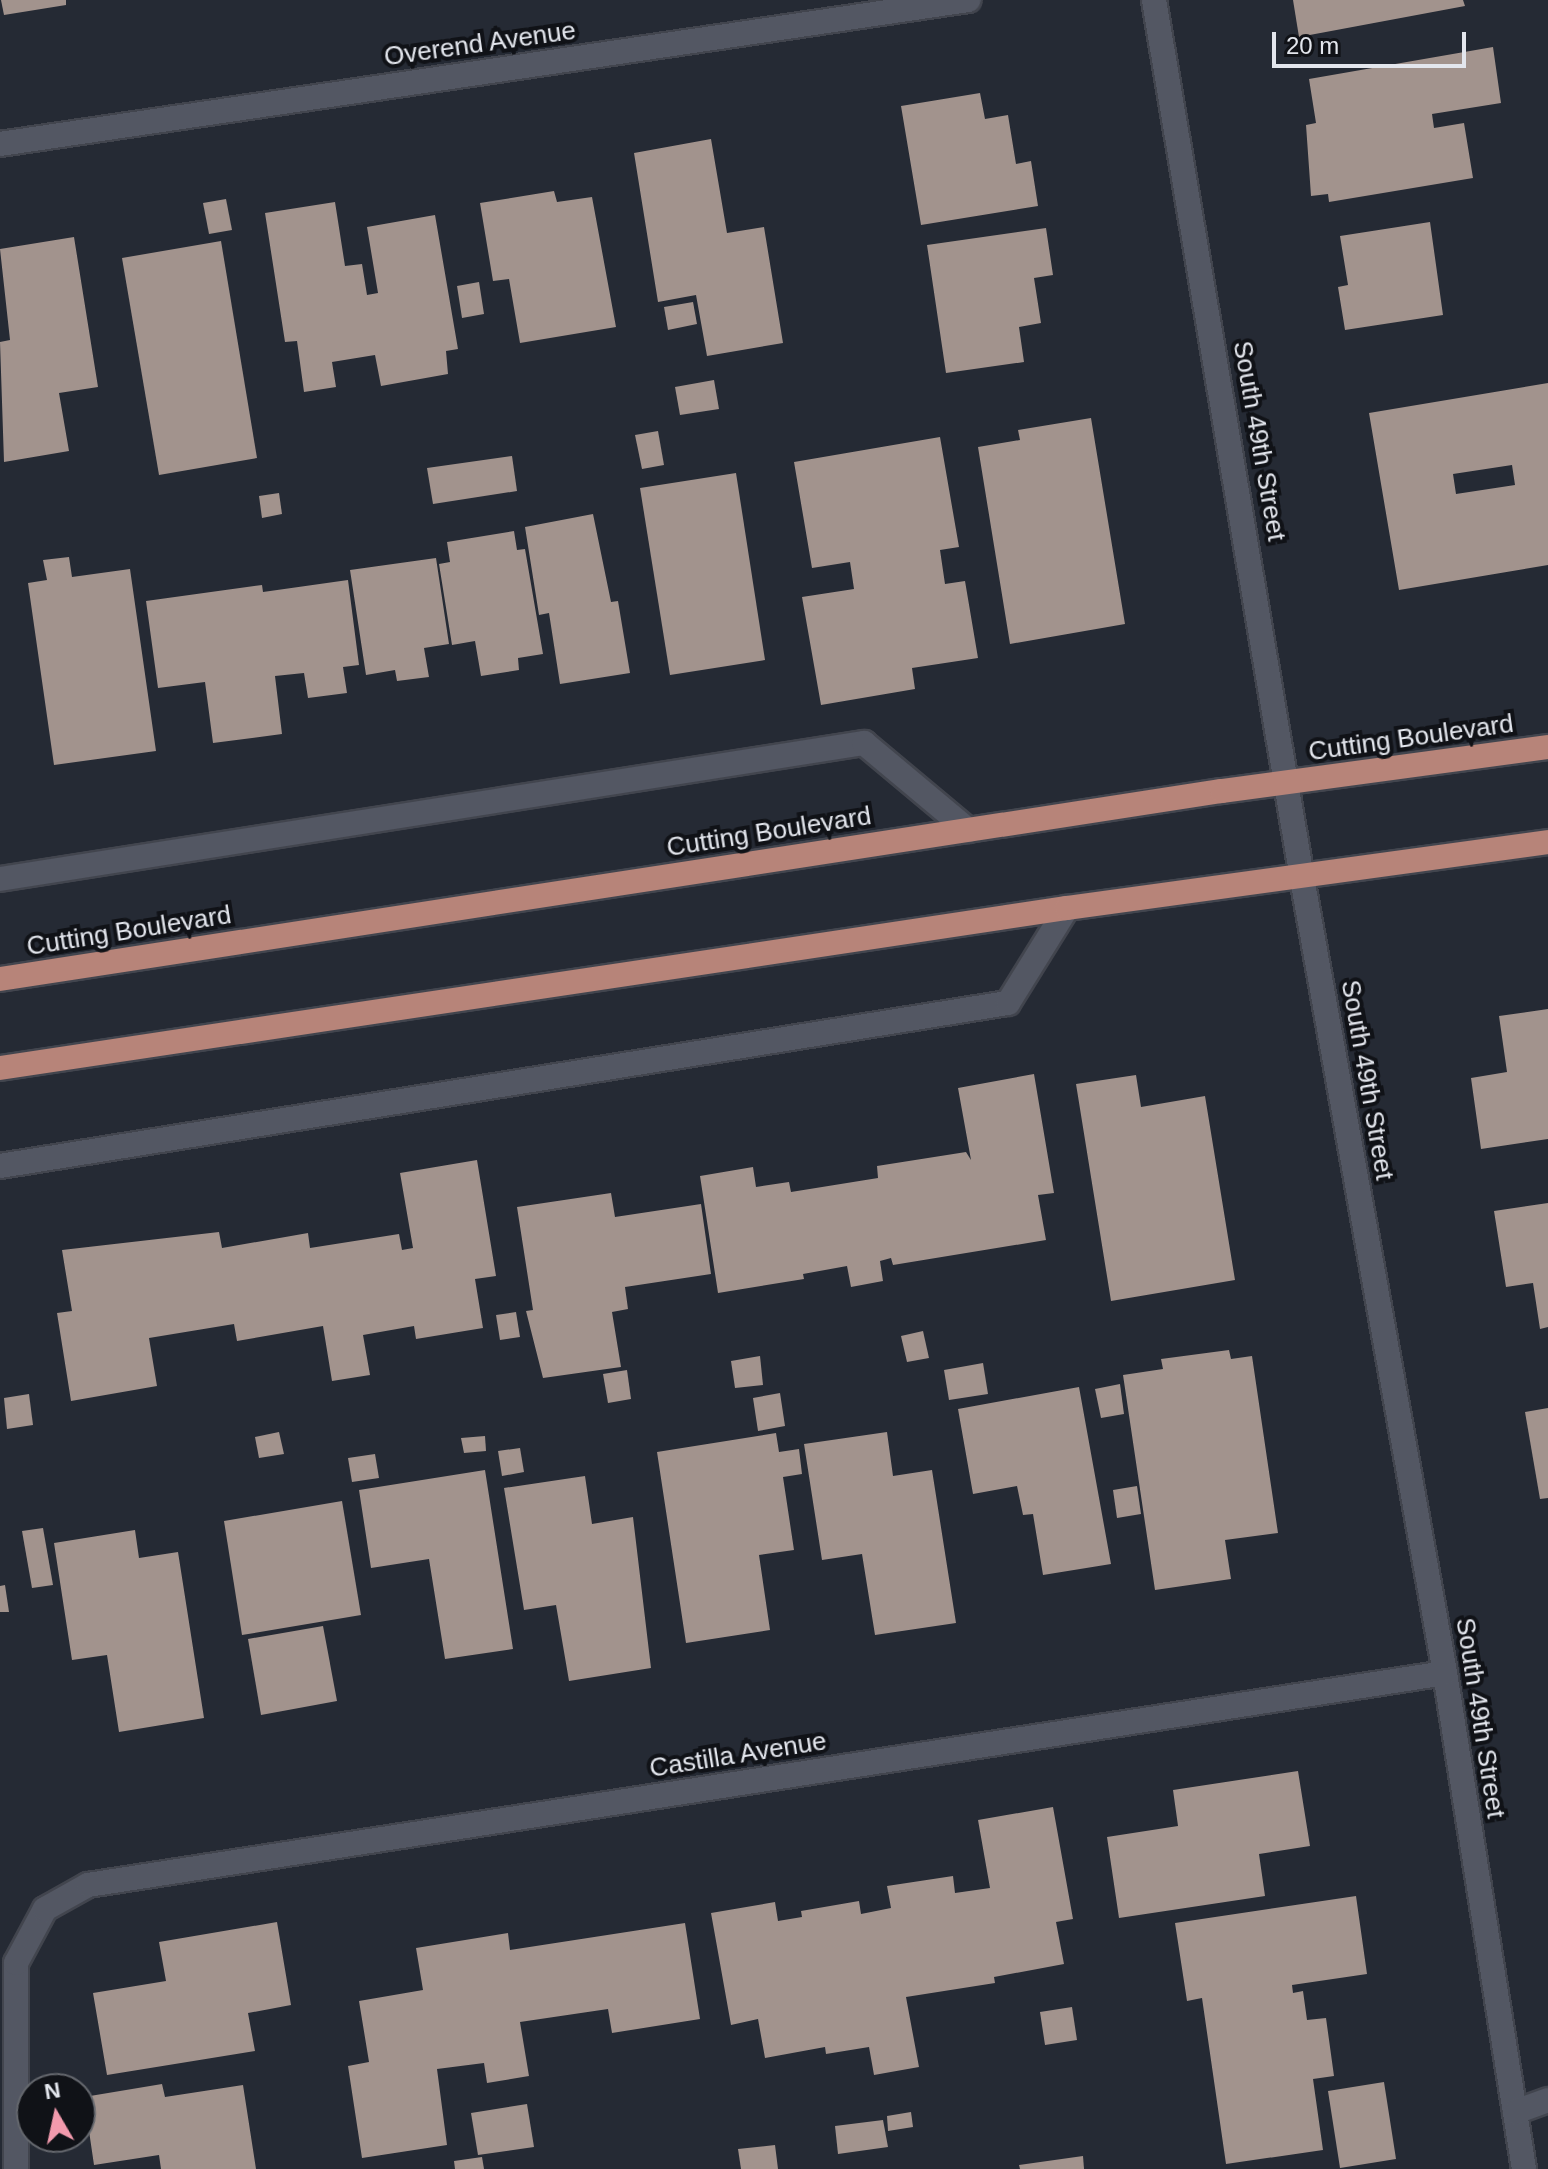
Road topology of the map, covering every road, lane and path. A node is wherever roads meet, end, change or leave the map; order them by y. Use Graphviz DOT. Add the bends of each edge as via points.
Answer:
graph roads {
  1 [pos="968,0"];
  2 [pos="1154,0"];
  3 [pos="0,144"];
  4 [pos="1548,747"];
  5 [pos="1290,783"];
  6 [pos="968,830"];
  7 [pos="1548,842"];
  8 [pos="1302,878"];
  9 [pos="0,879"];
  10 [pos="1067,908"];
  11 [pos="0,979"];
  12 [pos="0,1068"];
  13 [pos="0,1166"];
  14 [pos="1445,1673"];
  15 [pos="1548,2100"];
  16 [pos="1515,2112"];
  17 [pos="1548,2115"];
  18 [pos="16,2169"];
  19 [pos="1524,2169"];
  1 -- 3 [label="street, Overend Avenue"];
  2 -- 5 [label="street, South 49th Street"];
  4 -- 5 [label="main road, Cutting Boulevard"];
  5 -- 6 [label="main road, Cutting Boulevard"];
  5 -- 8 [label="street, South 49th Street"];
  6 -- 9 [label="street" via="864,743"];
  6 -- 11 [label="main road, Cutting Boulevard"];
  7 -- 8 [label="main road"];
  8 -- 10 [label="main road"];
  8 -- 14 [label="street, South 49th Street"];
  10 -- 12 [label="main road"];
  10 -- 13 [label="street" via="1008,1003"];
  14 -- 16 [label="street, South 49th Street"];
  14 -- 18 [label="street, Castilla Avenue" via="88,1885 45,1909 16,1963"];
  15 -- 16 [label="street"];
  16 -- 17 [label="street"];
  16 -- 19 [label="street, South 49th Street"];
}
